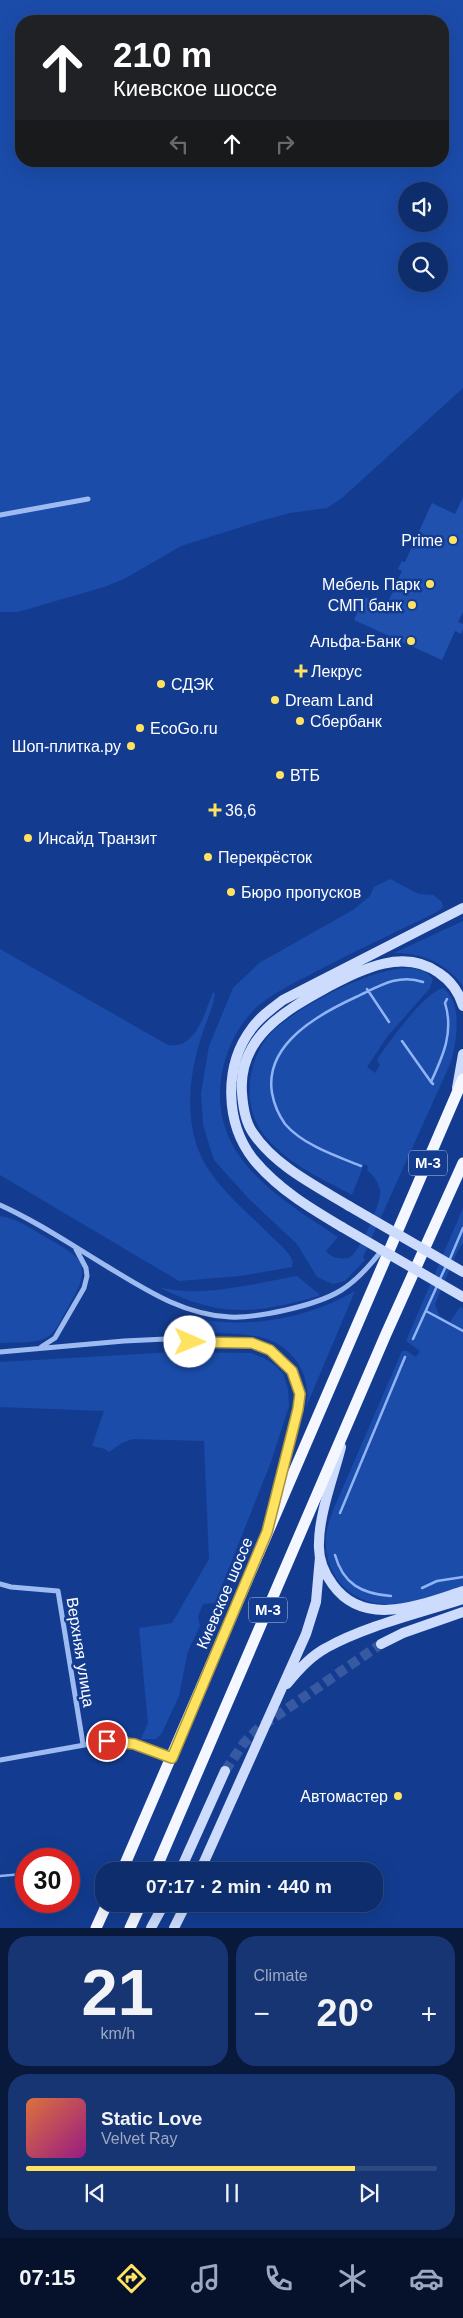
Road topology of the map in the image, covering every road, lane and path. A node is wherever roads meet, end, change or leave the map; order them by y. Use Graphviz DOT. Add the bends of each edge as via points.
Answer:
graph roads {
  1 [pos="88,499"];
  2 [pos="0,515"];
  3 [pos="463,908"];
  4 [pos="463,1006"];
  5 [pos="463,1054"];
  6 [pos="463,1079"];
  7 [pos="454,1100"];
  8 [pos="463,1163"];
  9 [pos="1,1206"];
  10 [pos="402,1225"];
  11 [pos="74,1246"];
  12 [pos="463,1272"];
  13 [pos="463,1297"];
  14 [pos="38,1349"];
  15 [pos="0,1352"];
  16 [pos="347,1426"];
  17 [pos="267,1532"];
  18 [pos="320,1557"];
  19 [pos="0,1584"];
  20 [pos="463,1591"];
  21 [pos="463,1599"];
  22 [pos="463,1612"];
  23 [pos="381,1644"];
  24 [pos="278,1697"];
  25 [pos="83,1744"];
  26 [pos="172,1758"];
  27 [pos="0,1760"];
  28 [pos="225,1771"];
  29 [pos="126,1862"];
  30 [pos="159,1862"];
  31 [pos="184,1862"];
  32 [pos="204,1862"];
  33 [pos="103,1912"];
  34 [pos="137,1912"];
  35 [pos="160,1912"];
  36 [pos="182,1912"];
  37 [pos="96,1928"];
  38 [pos="130,1928"];
  39 [pos="151,1928"];
  40 [pos="174,1928"];
  1 -- 2 [label="street"];
  3 -- 13 [label="main road, bridge" via="283,1000 251,1029 236,1060 232,1080 232,1108 237,1129 247,1150 262,1169 289,1193 342,1227"];
  4 -- 12 [label="main road, bridge" via="452,984 432,968 414,962 394,961 364,969 298,1003 273,1021 254,1044 243,1072 241,1089 245,1116 252,1132 282,1164"];
  5 -- 7 [label="main road"];
  6 -- 7 [label="highway, Киевское шоссе / М-3"];
  7 -- 10 [label="highway, Киевское шоссе / М-3"];
  8 -- 16 [label="highway, М-3"];
  9 -- 11 [label="street"];
  10 -- 11 [label="street" via="371,1265 343,1291 309,1305 238,1317 203,1313 156,1296"];
  10 -- 17 [label="highway, Киевское шоссе / М-3"];
  11 -- 14 [label="street" via="86,1268 84,1288 55,1338"];
  14 -- 15 [label="street"];
  14 -- 17 [label="street" via="166,1339 252,1343 270,1350 292,1371 300,1394"];
  16 -- 18 [label="main road" via="321,1521"];
  16 -- 30 [label="highway, М-3"];
  17 -- 26 [label="highway, Киевское шоссе / М-3"];
  18 -- 20 [label="main road" via="335,1588 350,1601 367,1608 410,1608"];
  18 -- 24 [label="main road" via="316,1602 306,1634"];
  19 -- 25 [label="street, Верхняя улица" via="58,1591"];
  21 -- 24 [label="main road" via="326,1648 303,1666"];
  22 -- 23 [label="main road"];
  24 -- 32 [label="main road"];
  25 -- 26 [label="street" via="128,1743"];
  25 -- 27 [label="street"];
  26 -- 29 [label="highway, Киевское шоссе / М-3"];
  28 -- 31 [label="main road"];
  33 -- 37 [label="highway"];
  34 -- 38 [label="highway"];
  35 -- 39 [label="main road"];
  36 -- 40 [label="main road"];
}
